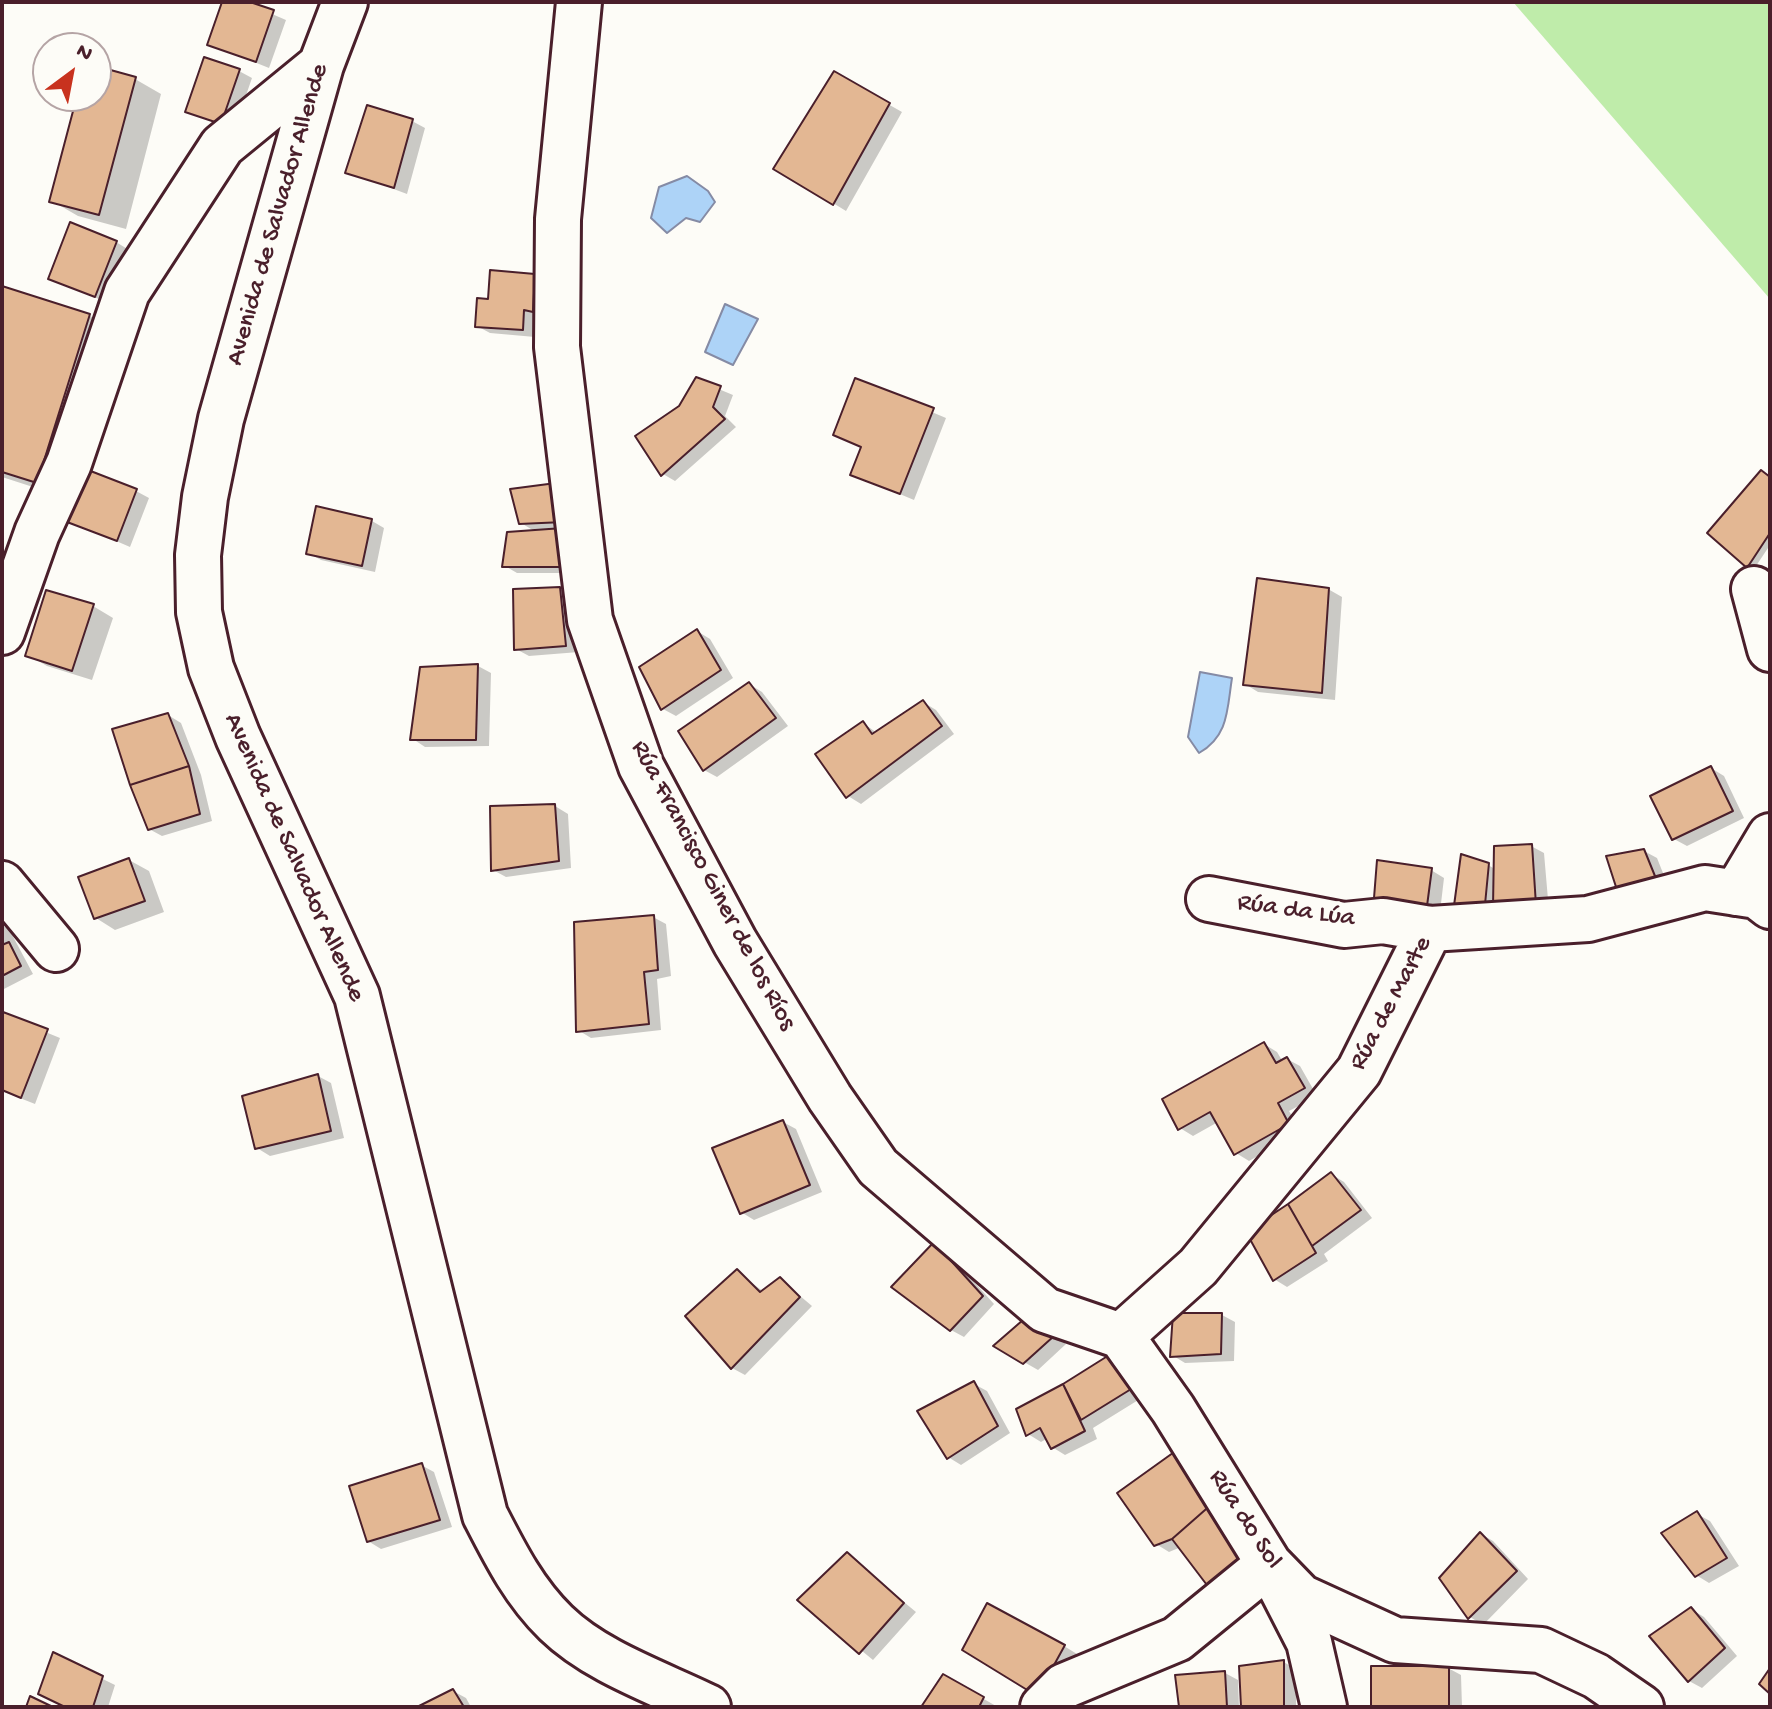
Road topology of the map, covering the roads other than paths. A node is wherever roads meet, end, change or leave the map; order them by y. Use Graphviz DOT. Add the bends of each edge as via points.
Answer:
graph roads {
  1 [pos="345,2"];
  2 [pos="579,2"];
  3 [pos="321,65"];
  4 [pos="20,527"];
  5 [pos="1754,589"];
  6 [pos="2,632"];
  7 [pos="1770,649"];
  8 [pos="1770,836"];
  9 [pos="2,884"];
  10 [pos="1209,899"];
  11 [pos="1753,899"];
  12 [pos="1430,929"];
  13 [pos="56,949"];
  14 [pos="1121,1336"];
  15 [pos="1269,1564"];
  16 [pos="708,1707"];
  17 [pos="1043,1707"];
  18 [pos="1324,1707"];
  19 [pos="1641,1707"];
  1 -- 3 [label="street, Avenida de Salvador Allende"];
  2 -- 14 [label="street, Rúa Francisco Giner de los Ríos" via="558,219 557,347 590,620 641,766 735,942 878,1167 1045,1310"];
  3 -- 4 [label="street" via="222,146 127,292 69,463"];
  3 -- 16 [label="street, Avenida de Salvador Allende" via="221,419 205,497 199,612 211,668 357,996 485,1515 515,1572 558,1625 598,1653"];
  4 -- 6 [label="street"];
  5 -- 7 [label="street"];
  8 -- 11 [label="street"];
  9 -- 13 [label="street"];
  10 -- 12 [label="street, Rúa da Lúa" via="1344,925 1383,921"];
  11 -- 12 [label="street, Rúa de Marte" via="1705,888 1588,919"];
  12 -- 14 [label="street, Rúa de Marte" via="1359,1071 1198,1267"];
  14 -- 15 [label="street, Rúa do Sol"];
  15 -- 17 [label="street" via="1177,1639 1064,1686"];
  15 -- 18 [label="street" via="1309,1642"];
  15 -- 19 [label="street, Rúa do Sol" via="1301,1597 1395,1640 1541,1650 1596,1676"];
}
